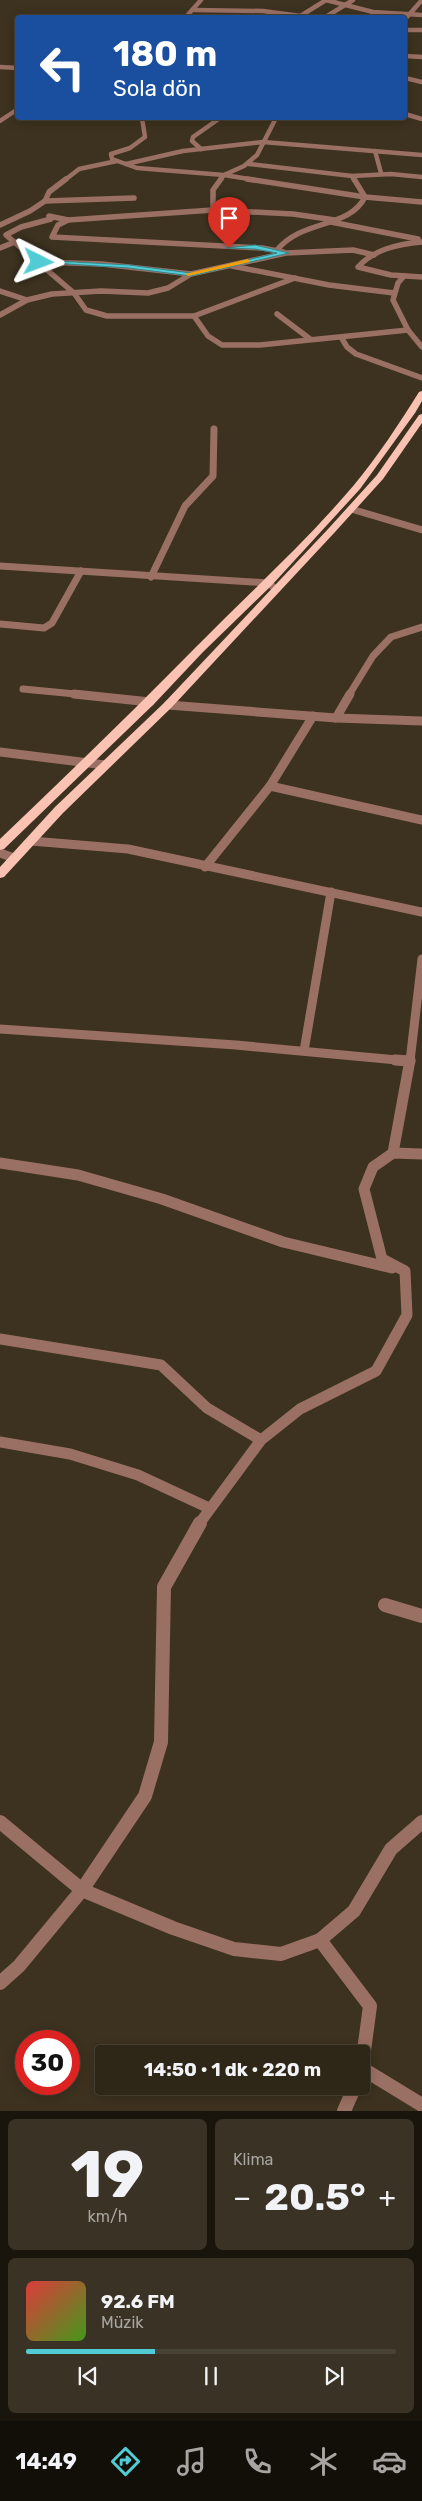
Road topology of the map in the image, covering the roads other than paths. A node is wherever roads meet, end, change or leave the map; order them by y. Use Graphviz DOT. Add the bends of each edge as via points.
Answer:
graph roads {
  1 [pos="201,0"];
  2 [pos="326,0"];
  3 [pos="353,0"];
  4 [pos="422,0"];
  5 [pos="345,6"];
  6 [pos="194,10"];
  7 [pos="188,15"];
  8 [pos="302,15"];
  9 [pos="329,15"];
  10 [pos="396,15"];
  11 [pos="422,15"];
  12 [pos="407,17"];
  13 [pos="422,26"];
  14 [pos="407,28"];
  15 [pos="407,28"];
  16 [pos="422,30"];
  17 [pos="407,56"];
  18 [pos="422,57"];
  19 [pos="0,67"];
  20 [pos="15,68"];
  21 [pos="407,78"];
  22 [pos="422,82"];
  23 [pos="15,111"];
  24 [pos="407,114"];
  25 [pos="422,118"];
  26 [pos="142,120"];
  27 [pos="217,120"];
  28 [pos="272,120"];
  29 [pos="0,121"];
  30 [pos="263,142"];
  31 [pos="201,150"];
  32 [pos="374,151"];
  33 [pos="422,155"];
  34 [pos="117,161"];
  35 [pos="126,164"];
  36 [pos="249,164"];
  37 [pos="381,174"];
  38 [pos="224,175"];
  39 [pos="352,176"];
  40 [pos="422,177"];
  41 [pos="365,197"];
  42 [pos="134,198"];
  43 [pos="45,201"];
  44 [pos="422,202"];
  45 [pos="213,210"];
  46 [pos="68,220"];
  47 [pos="333,221"];
  48 [pos="0,225"];
  49 [pos="13,240"];
  50 [pos="0,241"];
  51 [pos="422,241"];
  52 [pos="0,248"];
  53 [pos="276,250"];
  54 [pos="286,253"];
  55 [pos="374,255"];
  56 [pos="39,262"];
  57 [pos="227,265"];
  58 [pos="191,274"];
  59 [pos="404,276"];
  60 [pos="422,277"];
  61 [pos="296,278"];
  62 [pos="0,291"];
  63 [pos="74,293"];
  64 [pos="394,293"];
  65 [pos="27,300"];
  66 [pos="277,314"];
  67 [pos="0,316"];
  68 [pos="194,316"];
  69 [pos="408,330"];
  70 [pos="341,337"];
  71 [pos="310,339"];
  72 [pos="422,347"];
  73 [pos="422,378"];
  74 [pos="422,394"];
  75 [pos="421,420"];
  76 [pos="214,429"];
  77 [pos="351,509"];
  78 [pos="422,530"];
  79 [pos="0,566"];
  80 [pos="81,571"];
  81 [pos="151,577"];
  82 [pos="272,586"];
  83 [pos="0,624"];
  84 [pos="422,627"];
  85 [pos="23,689"];
  86 [pos="150,702"];
  87 [pos="168,705"];
  88 [pos="312,716"];
  89 [pos="336,718"];
  90 [pos="422,722"];
  91 [pos="0,752"];
  92 [pos="87,762"];
  93 [pos="105,765"];
  94 [pos="270,786"];
  95 [pos="422,820"];
  96 [pos="31,841"];
  97 [pos="0,846"];
  98 [pos="0,852"];
  99 [pos="14,858"];
  100 [pos="205,866"];
  101 [pos="0,874"];
  102 [pos="331,892"];
  103 [pos="422,912"];
  104 [pos="422,958"];
  105 [pos="0,1029"];
  106 [pos="304,1052"];
  107 [pos="410,1061"];
  108 [pos="393,1153"];
  109 [pos="422,1154"];
  110 [pos="0,1163"];
  111 [pos="405,1271"];
  112 [pos="0,1339"];
  113 [pos="261,1440"];
  114 [pos="0,1442"];
  115 [pos="209,1508"];
  116 [pos="385,1605"];
  117 [pos="422,1616"];
  118 [pos="0,1822"];
  119 [pos="422,1822"];
  120 [pos="82,1890"];
  121 [pos="320,1940"];
  122 [pos="0,1983"];
  123 [pos="365,2045"];
  124 [pos="370,2076"];
  125 [pos="351,2095"];
  126 [pos="422,2105"];
  127 [pos="344,2111"];
  1 -- 6 [label="street"];
  2 -- 5 [label="street"];
  2 -- 8 [label="street"];
  3 -- 5 [label="street"];
  4 -- 12 [label="street"];
  5 -- 9 [label="street"];
  5 -- 10 [label="street"];
  6 -- 7 [label="street"];
  6 -- 8 [label="street" via="263,10"];
  11 -- 12 [label="street"];
  13 -- 14 [label="street"];
  15 -- 16 [label="street"];
  17 -- 18 [label="street"];
  19 -- 20 [label="street"];
  21 -- 22 [label="street"];
  23 -- 29 [label="street"];
  24 -- 25 [label="street"];
  26 -- 34 [label="street" via="144,137 130,148 111,154"];
  27 -- 31 [label="street" via="193,137 192,141"];
  28 -- 30 [label="street"];
  30 -- 31 [label="street"];
  30 -- 32 [label="street"];
  30 -- 36 [label="street" via="258,157"];
  31 -- 35 [label="street" via="170,153"];
  32 -- 33 [label="street"];
  32 -- 37 [label="street"];
  34 -- 35 [label="street"];
  34 -- 43 [label="street" via="79,169 49,192"];
  35 -- 38 [label="street"];
  36 -- 38 [label="street"];
  36 -- 39 [label="street"];
  37 -- 39 [label="street"];
  37 -- 40 [label="street"];
  38 -- 41 [label="street"];
  38 -- 45 [label="street" via="213,190"];
  39 -- 41 [label="street"];
  41 -- 44 [label="street"];
  41 -- 47 [label="street" via="360,208"];
  42 -- 43 [label="street"];
  43 -- 48 [label="street"];
  45 -- 46 [label="street"];
  45 -- 47 [label="street" via="293,214"];
  46 -- 49 [label="street" via="49,216 51,219 6,234"];
  46 -- 53 [label="street" via="58,225 52,237"];
  47 -- 51 [label="street"];
  47 -- 53 [label="street" via="295,233"];
  49 -- 50 [label="street"];
  49 -- 52 [label="street"];
  49 -- 56 [label="street"];
  51 -- 55 [label="street"];
  53 -- 54 [label="street"];
  54 -- 55 [label="street" via="353,250"];
  54 -- 57 [label="street"];
  55 -- 59 [label="street" via="358,267"];
  56 -- 58 [label="street"];
  56 -- 63 [label="street"];
  57 -- 58 [label="street"];
  57 -- 61 [label="street"];
  58 -- 63 [label="street" via="168,288 148,293"];
  59 -- 60 [label="street"];
  59 -- 64 [label="street"];
  61 -- 64 [label="street"];
  61 -- 68 [label="street"];
  62 -- 65 [label="street"];
  63 -- 65 [label="street"];
  63 -- 68 [label="street" via="92,313 124,317"];
  64 -- 69 [label="street" via="393,300"];
  65 -- 67 [label="street"];
  66 -- 71 [label="street"];
  68 -- 71 [label="street" via="208,336 222,345 260,345"];
  69 -- 70 [label="street"];
  69 -- 72 [label="street"];
  70 -- 71 [label="street"];
  70 -- 73 [label="street" via="356,354"];
  74 -- 82 [label="highway" via="357,487"];
  75 -- 77 [label="highway" via="380,477"];
  76 -- 81 [label="street" via="213,476 186,506"];
  77 -- 78 [label="street"];
  77 -- 82 [label="highway"];
  79 -- 80 [label="street"];
  80 -- 81 [label="street"];
  80 -- 83 [label="street" via="52,623 44,628"];
  81 -- 82 [label="street"];
  82 -- 86 [label="highway" via="199,650"];
  82 -- 87 [label="highway"];
  84 -- 89 [label="street" via="391,637 373,656"];
  85 -- 86 [label="street"];
  86 -- 92 [label="highway"];
  87 -- 88 [label="street"];
  87 -- 93 [label="highway"];
  88 -- 89 [label="street"];
  88 -- 94 [label="street"];
  89 -- 90 [label="street"];
  91 -- 92 [label="street"];
  92 -- 93 [label="street"];
  92 -- 97 [label="highway"];
  93 -- 96 [label="highway"];
  94 -- 95 [label="street"];
  94 -- 100 [label="street"];
  96 -- 99 [label="highway"];
  96 -- 100 [label="street" via="128,849"];
  98 -- 99 [label="street"];
  99 -- 101 [label="highway"];
  100 -- 102 [label="street"];
  102 -- 103 [label="street"];
  102 -- 106 [label="street"];
  104 -- 107 [label="street"];
  105 -- 106 [label="street"];
  106 -- 107 [label="street"];
  107 -- 108 [label="street"];
  108 -- 109 [label="street"];
  108 -- 111 [label="street" via="373,1167 364,1189 382,1259"];
  110 -- 111 [label="street" via="78,1175 162,1199 283,1242"];
  111 -- 113 [label="street" via="407,1315 376,1371 300,1409"];
  112 -- 113 [label="street" via="161,1365 208,1408"];
  113 -- 115 [label="street"];
  114 -- 115 [label="street" via="70,1454 138,1475"];
  115 -- 120 [label="street" via="164,1587 161,1742 145,1796"];
  116 -- 117 [label="street"];
  118 -- 120 [label="street"];
  119 -- 121 [label="street" via="391,1848 354,1912"];
  120 -- 121 [label="street" via="234,1949 281,1954"];
  120 -- 122 [label="street" via="19,1966"];
  121 -- 123 [label="street" via="370,2006"];
  124 -- 126 [label="street"];
  125 -- 127 [label="street"];
}
